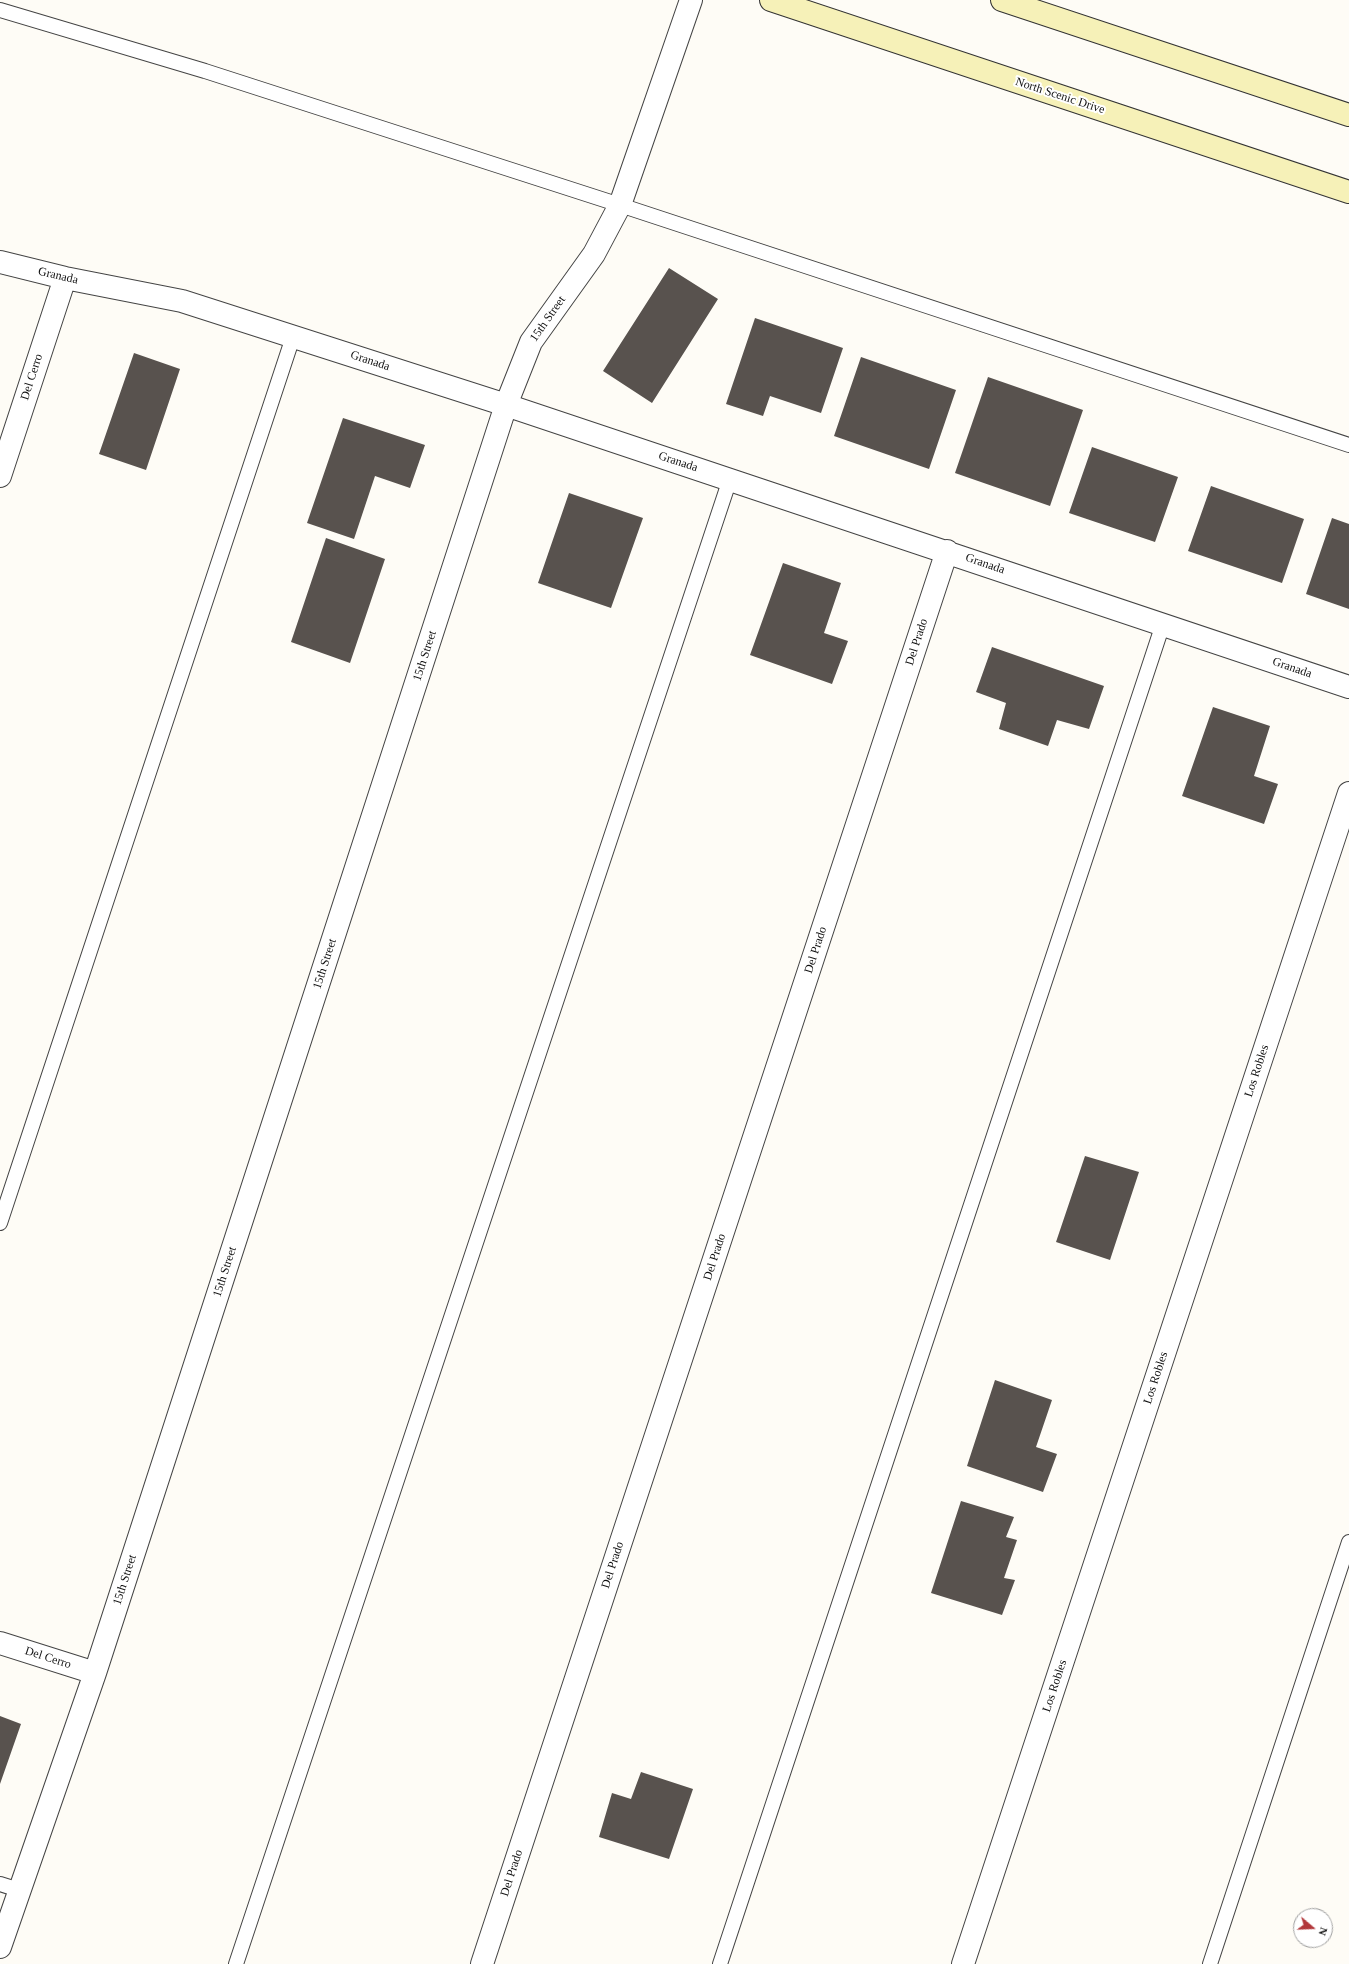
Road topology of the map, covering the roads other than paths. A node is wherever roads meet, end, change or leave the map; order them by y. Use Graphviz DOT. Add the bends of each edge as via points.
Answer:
graph roads {
  1 [pos="691,0"];
  2 [pos="771,0"];
  3 [pos="1002,0"];
  4 [pos="0,10"];
  5 [pos="1349,115"];
  6 [pos="1349,192"];
  7 [pos="620,205"];
  8 [pos="0,262"];
  9 [pos="65,278"];
  10 [pos="293,337"];
  11 [pos="506,405"];
  12 [pos="1349,446"];
  13 [pos="0,476"];
  14 [pos="730,479"];
  15 [pos="947,551"];
  16 [pos="1163,624"];
  17 [pos="1349,687"];
  18 [pos="1349,793"];
  19 [pos="0,1223"];
  20 [pos="1349,1542"];
  21 [pos="0,1643"];
  22 [pos="95,1673"];
  23 [pos="10,1887"];
  24 [pos="0,1948"];
  25 [pos="236,1964"];
  26 [pos="482,1964"];
  27 [pos="720,1964"];
  28 [pos="963,1964"];
  29 [pos="1210,1964"];
  1 -- 7 [label="street, 15th Street"];
  2 -- 6 [label="main road, North Scenic Drive"];
  3 -- 5 [label="main road"];
  4 -- 7 [label="lane" via="205,71"];
  7 -- 11 [label="street, 15th Street" via="594,254 531,342"];
  7 -- 12 [label="lane"];
  8 -- 9 [label="street, Granada"];
  9 -- 10 [label="street, Granada" via="182,301"];
  9 -- 13 [label="street, Del Cerro"];
  10 -- 11 [label="street, Granada"];
  10 -- 19 [label="lane"];
  11 -- 14 [label="street, Granada"];
  11 -- 22 [label="street, 15th Street"];
  14 -- 15 [label="street, Granada"];
  14 -- 25 [label="lane"];
  15 -- 16 [label="street, Granada"];
  15 -- 26 [label="street, Del Prado"];
  16 -- 17 [label="street, Granada"];
  16 -- 27 [label="lane"];
  18 -- 28 [label="street, Los Robles"];
  20 -- 29 [label="lane"];
  21 -- 22 [label="street, Del Cerro"];
  22 -- 23 [label="street, 15th Street"];
  23 -- 24 [label="street, 15th Street"];
}
